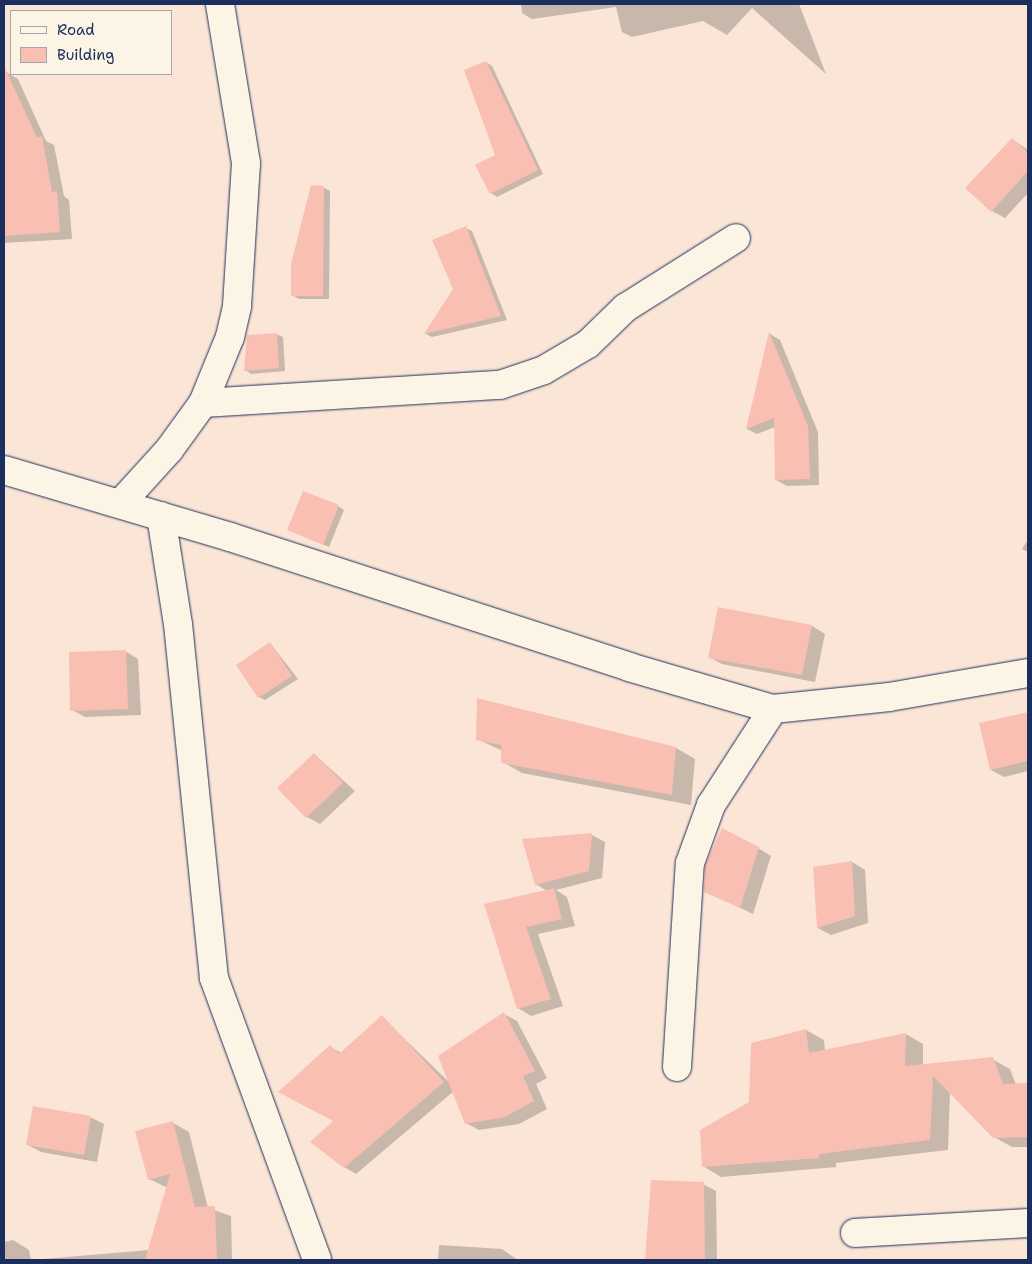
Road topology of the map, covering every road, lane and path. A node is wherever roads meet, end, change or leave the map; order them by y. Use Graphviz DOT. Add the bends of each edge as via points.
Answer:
graph roads {
  1 [pos="220,4"];
  2 [pos="736,238"];
  3 [pos="203,403"];
  4 [pos="4,470"];
  5 [pos="120,504"];
  6 [pos="161,516"];
  7 [pos="1028,673"];
  8 [pos="774,709"];
  9 [pos="677,1067"];
  10 [pos="1028,1223"];
  11 [pos="855,1233"];
  12 [pos="317,1260"];
  1 -- 3 [label="street" via="246,163 245,229 230,337"];
  2 -- 3 [label="street" via="625,308 588,344 544,370 500,385"];
  3 -- 5 [label="street" via="169,450"];
  4 -- 5 [label="street"];
  5 -- 6 [label="street"];
  6 -- 8 [label="street" via="629,668"];
  6 -- 12 [label="street" via="178,624 214,978"];
  7 -- 8 [label="street" via="889,696"];
  8 -- 9 [label="street" via="711,805 690,863"];
  10 -- 11 [label="street"];
}
